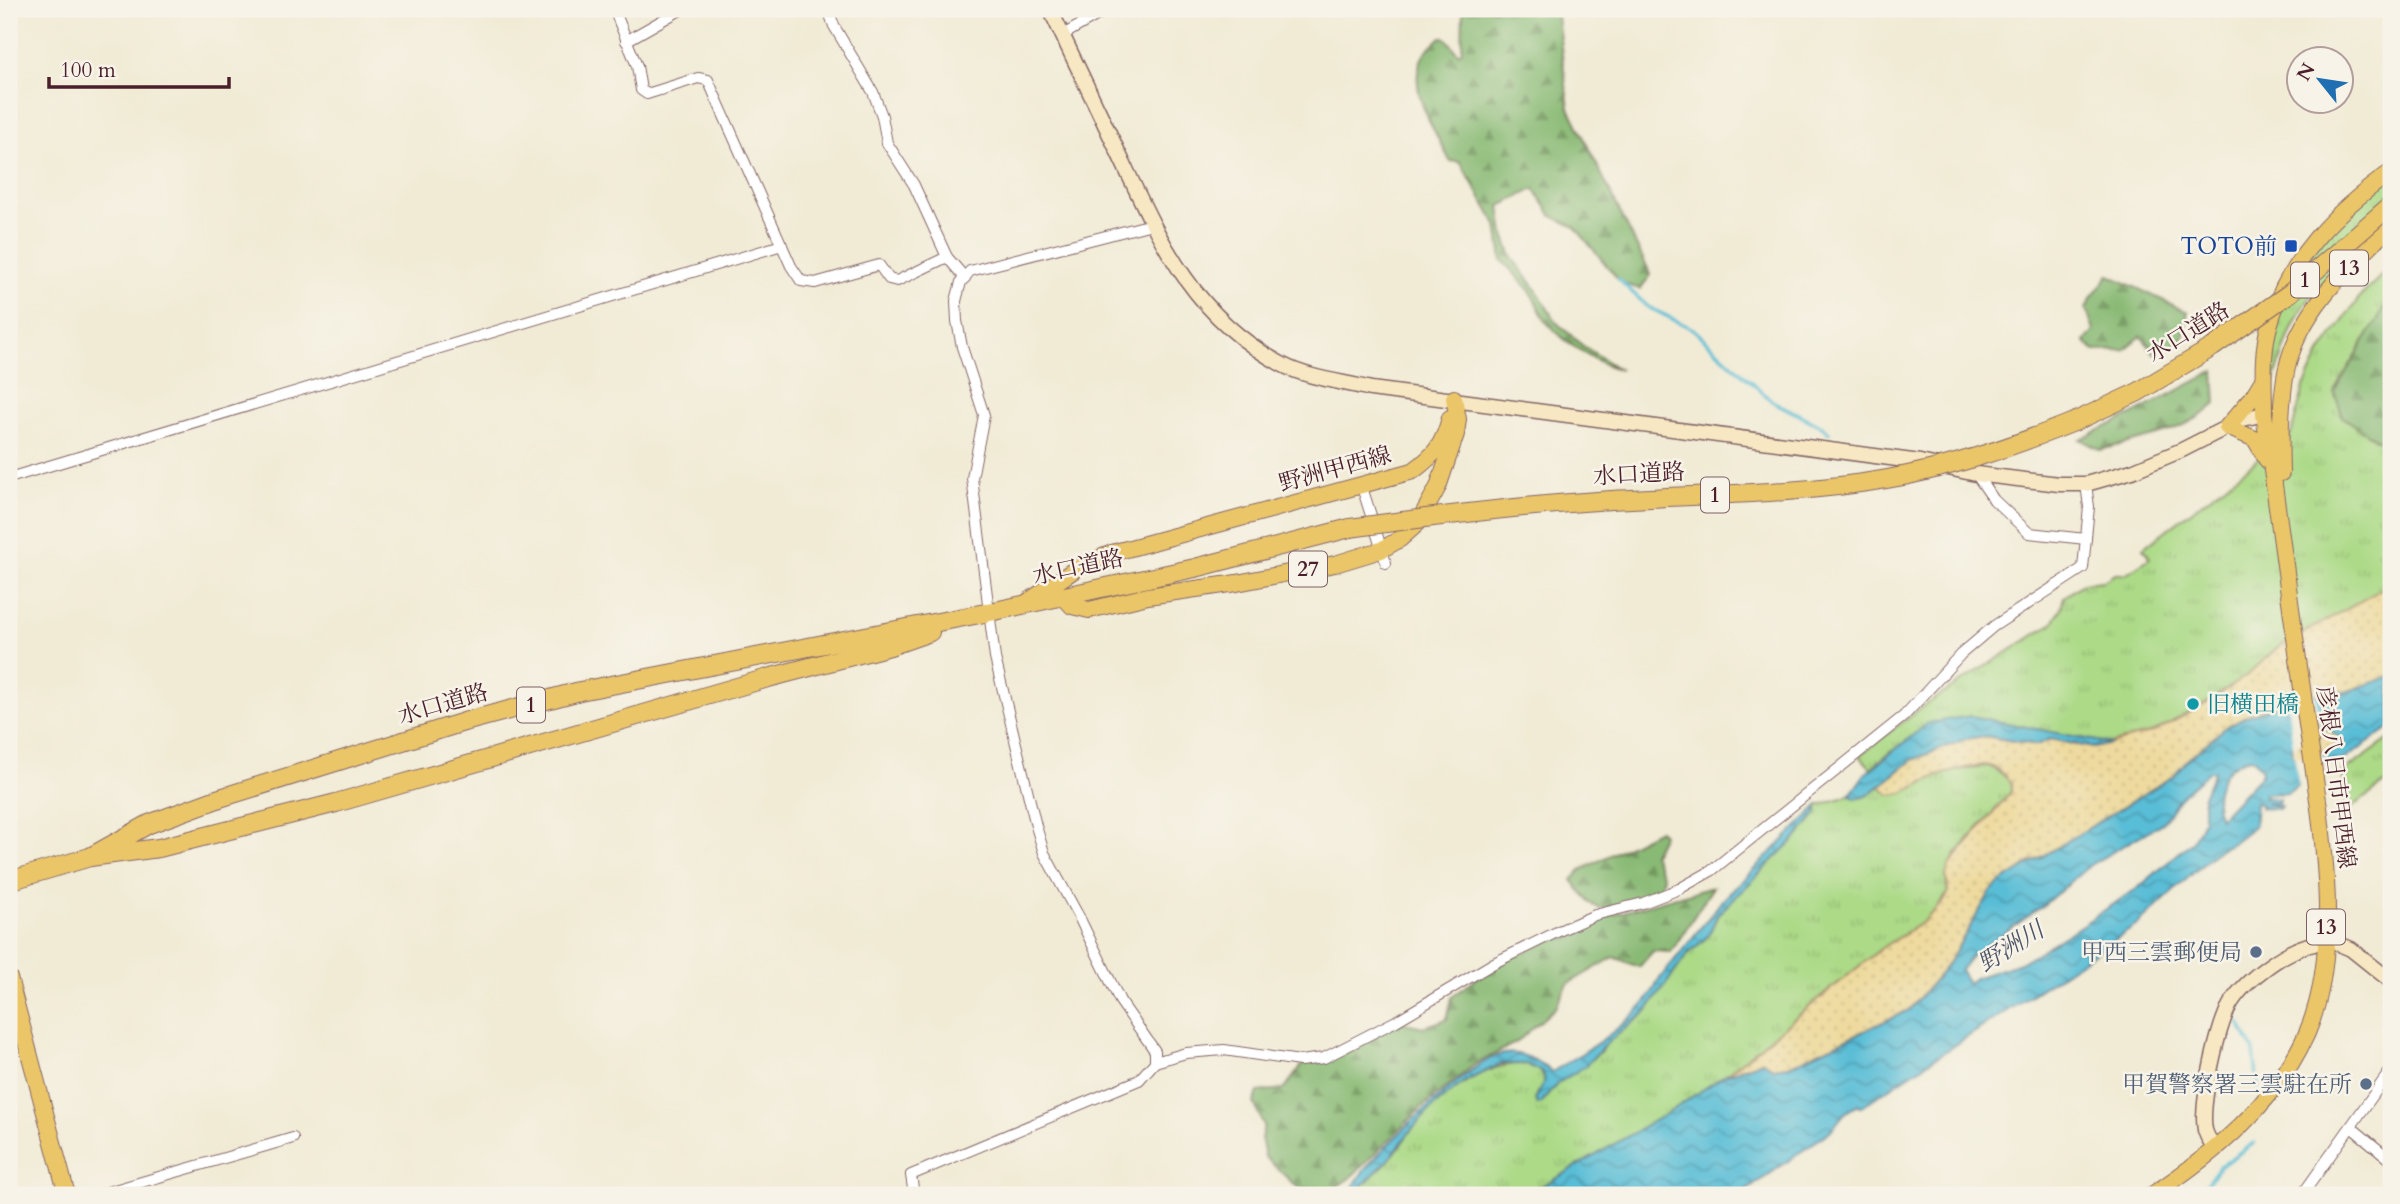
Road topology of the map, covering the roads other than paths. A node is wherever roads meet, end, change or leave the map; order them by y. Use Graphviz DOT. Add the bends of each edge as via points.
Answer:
graph roads {
  1 [pos="614,9"];
  2 [pos="682,9"];
  3 [pos="828,9"];
  4 [pos="1050,9"];
  5 [pos="1108,9"];
  6 [pos="1063,35"];
  7 [pos="626,41"];
  8 [pos="2391,172"];
  9 [pos="2391,205"];
  10 [pos="1152,224"];
  11 [pos="2391,226"];
  12 [pos="782,245"];
  13 [pos="947,257"];
  14 [pos="965,278"];
  15 [pos="2286,372"];
  16 [pos="2264,379"];
  17 [pos="1454,398"];
  18 [pos="2264,414"];
  19 [pos="2227,427"];
  20 [pos="2270,442"];
  21 [pos="1976,474"];
  22 [pos="9,478"];
  23 [pos="1361,484"];
  24 [pos="2086,484"];
  25 [pos="2278,509"];
  26 [pos="2086,539"];
  27 [pos="1383,556"];
  28 [pos="1062,595"];
  29 [pos="1027,603"];
  30 [pos="990,612"];
  31 [pos="90,857"];
  32 [pos="9,881"];
  33 [pos="2314,944"];
  34 [pos="2339,944"];
  35 [pos="9,978"];
  36 [pos="2391,981"];
  37 [pos="1155,1062"];
  38 [pos="2391,1070"];
  39 [pos="2351,1127"];
  40 [pos="293,1138"];
  41 [pos="2214,1149"];
  42 [pos="2391,1160"];
  43 [pos="67,1195"];
  44 [pos="97,1195"];
  45 [pos="915,1195"];
  46 [pos="2152,1195"];
  47 [pos="2302,1195"];
  1 -- 7 [label="street"];
  2 -- 7 [label="street"];
  3 -- 13 [label="street" via="873,92 887,143 914,185"];
  4 -- 6 [label="street"];
  5 -- 6 [label="street"];
  6 -- 10 [label="street"];
  7 -- 12 [label="street" via="641,90 647,94 698,78 708,80"];
  8 -- 16 [label="main road, 彦根八日市甲西線 / 13" via="2329,223 2290,275 2270,324"];
  9 -- 28 [label="highway, 水口道路 / 1, bridge" via="2290,293 2184,366 2074,422 1955,464 1887,479 1791,491 1528,506 1350,528 1195,568"];
  10 -- 14 [label="street" via="970,271"];
  10 -- 17 [label="street" via="1178,269 1212,312 1284,366 1371,389"];
  11 -- 15 [label="main road, 彦根八日市甲西線 / 13" via="2331,286 2299,337"];
  12 -- 13 [label="street" via="801,281 815,283 879,265 889,279 897,281"];
  12 -- 22 [label="street"];
  13 -- 14 [label="street"];
  14 -- 30 [label="street" via="956,301 957,321 984,415 972,478"];
  15 -- 18 [label="main road, 13"];
  15 -- 20 [label="main road, 彦根八日市甲西線 / 13"];
  16 -- 18 [label="main road, 彦根八日市甲西線 / 13"];
  16 -- 19 [label="main road"];
  17 -- 21 [label="street" via="1920,462"];
  17 -- 23 [label="main road, 野洲甲西線" via="1446,433 1435,454 1413,471"];
  17 -- 27 [label="main road, 27" via="1456,434 1438,487 1418,523"];
  18 -- 19 [label="street"];
  18 -- 20 [label="main road, 彦根八日市甲西線 / 13"];
  19 -- 20 [label="main road"];
  19 -- 24 [label="street" via="2132,471"];
  20 -- 25 [label="main road, 彦根八日市甲西線 / 13"];
  20 -- 25 [label="main road, 彦根八日市甲西線 / 13" via="2281,480"];
  21 -- 24 [label="street"];
  21 -- 26 [label="street" via="1994,500 2029,533"];
  23 -- 27 [label="street"];
  23 -- 29 [label="main road, 野洲甲西線" via="1112,553 1080,566"];
  24 -- 26 [label="street" via="2090,507"];
  25 -- 41 [label="main road, 彦根八日市甲西線 / 13" via="2324,856 2325,949 2319,990 2293,1059 2265,1101"];
  26 -- 37 [label="street" via="2083,568 1994,626 1961,654 1904,716 1711,871 1679,889 1560,930 1324,1058 1300,1061 1224,1050 1186,1052"];
  27 -- 28 [label="main road, 27" via="1089,610 1072,606"];
  28 -- 29 [label="highway, 水口道路 / 1"];
  29 -- 30 [label="highway, 水口道路 / 1"];
  30 -- 31 [label="highway, 水口道路 / 1" via="890,646 336,803 159,848"];
  30 -- 31 [label="highway, 水口道路 / 1" via="580,691 464,722 220,798 149,824"];
  30 -- 37 [label="street" via="995,659 1044,853 1120,1001 1155,1051"];
  31 -- 32 [label="highway, 水口道路 / 1"];
  33 -- 41 [label="street" via="2269,967 2231,1004 2205,1110 2205,1133"];
  34 -- 36 [label="street" via="2351,948"];
  35 -- 43 [label="main road"];
  37 -- 45 [label="street" via="1139,1080 911,1175"];
  38 -- 39 [label="street"];
  39 -- 42 [label="street"];
  39 -- 47 [label="street"];
  40 -- 44 [label="street"];
  41 -- 46 [label="main road, 彦根八日市甲西線 / 13"];
}
